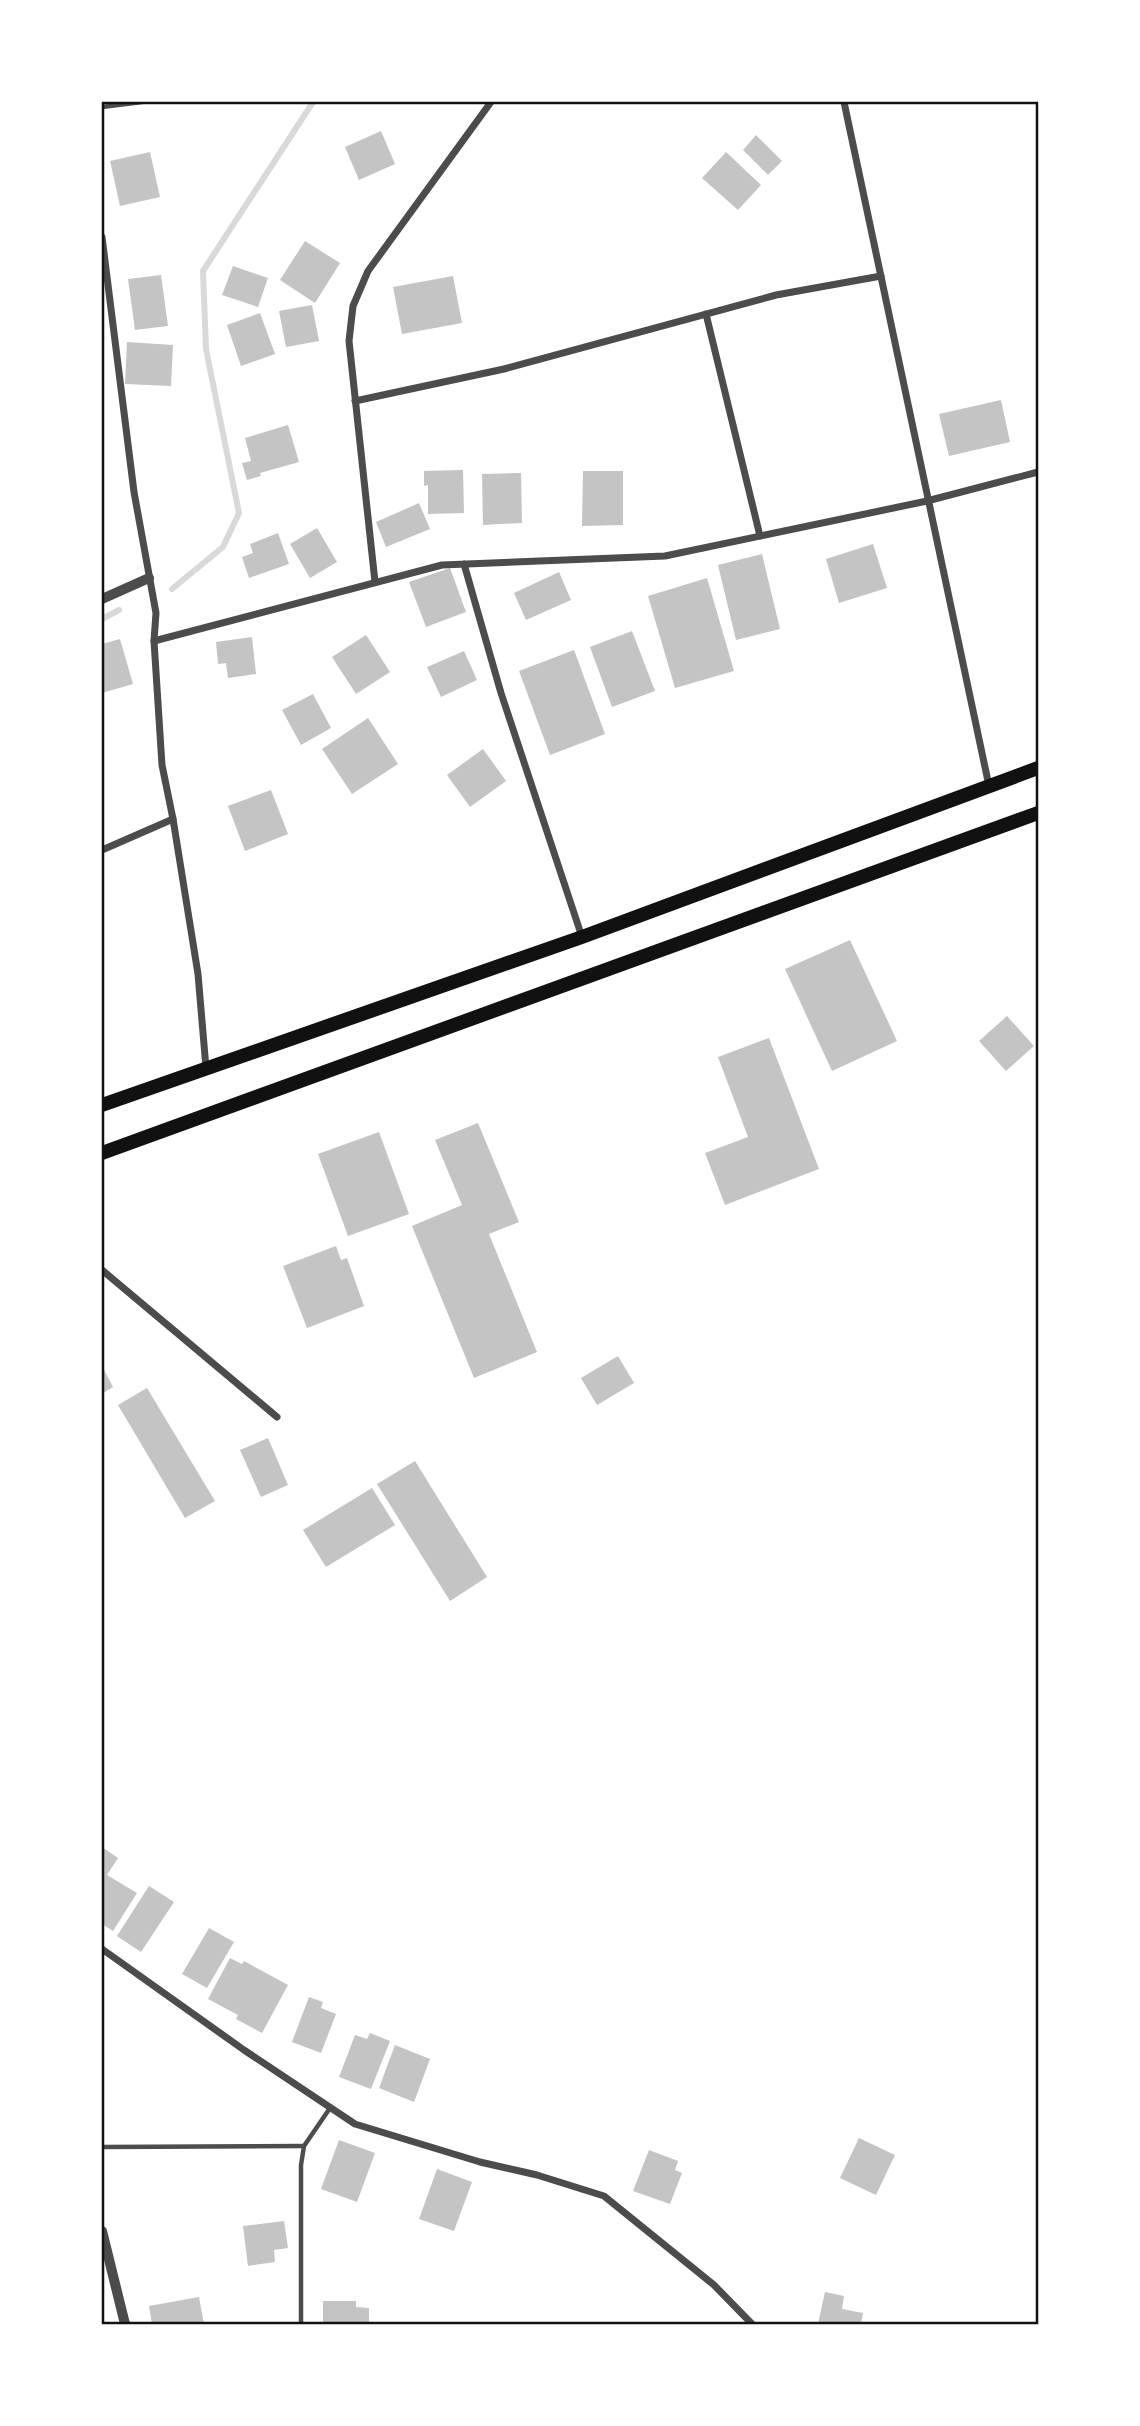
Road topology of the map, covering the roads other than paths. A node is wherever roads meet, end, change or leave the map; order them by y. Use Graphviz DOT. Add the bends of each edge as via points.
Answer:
graph roads {
  1 [pos="142,102"];
  2 [pos="491,102"];
  3 [pos="844,102"];
  4 [pos="102,107"];
  5 [pos="102,237"];
  6 [pos="881,276"];
  7 [pos="706,314"];
  8 [pos="355,401"];
  9 [pos="1038,472"];
  10 [pos="928,501"];
  11 [pos="760,536"];
  12 [pos="464,564"];
  13 [pos="149,578"];
  14 [pos="375,582"];
  15 [pos="102,599"];
  16 [pos="154,641"];
  17 [pos="1038,768"];
  18 [pos="989,786"];
  19 [pos="1038,813"];
  20 [pos="173,819"];
  21 [pos="102,850"];
  22 [pos="582,937"];
  23 [pos="206,1068"];
  24 [pos="102,1105"];
  25 [pos="102,1153"];
  26 [pos="102,1270"];
  27 [pos="277,1417"];
  28 [pos="102,1949"];
  29 [pos="330,2108"];
  30 [pos="304,2146"];
  31 [pos="102,2147"];
  32 [pos="102,2231"];
  33 [pos="125,2325"];
  34 [pos="301,2325"];
  35 [pos="752,2325"];
  1 -- 4 [label="lane"];
  2 -- 8 [label="street" via="368,271 354,306 349,341"];
  3 -- 6 [label="street"];
  5 -- 13 [label="street"];
  6 -- 7 [label="street" via="776,295"];
  6 -- 10 [label="street"];
  7 -- 8 [label="street" via="504,369"];
  7 -- 11 [label="street"];
  8 -- 14 [label="street"];
  9 -- 10 [label="street"];
  10 -- 11 [label="street"];
  10 -- 18 [label="street"];
  11 -- 12 [label="street" via="666,556"];
  12 -- 14 [label="street"];
  12 -- 22 [label="street" via="500,693"];
  13 -- 15 [label="street"];
  13 -- 16 [label="street" via="156,613"];
  14 -- 16 [label="street"];
  16 -- 20 [label="street" via="162,765"];
  17 -- 18 [label="highway"];
  18 -- 22 [label="highway"];
  19 -- 25 [label="highway"];
  20 -- 21 [label="street"];
  20 -- 23 [label="street" via="198,974"];
  22 -- 23 [label="highway"];
  23 -- 24 [label="highway"];
  26 -- 27 [label="street"];
  28 -- 29 [label="street"];
  29 -- 30 [label="lane"];
  29 -- 35 [label="street" via="355,2124 604,2196 714,2285"];
  30 -- 31 [label="lane"];
  30 -- 34 [label="lane"];
  32 -- 33 [label="street"];
}
